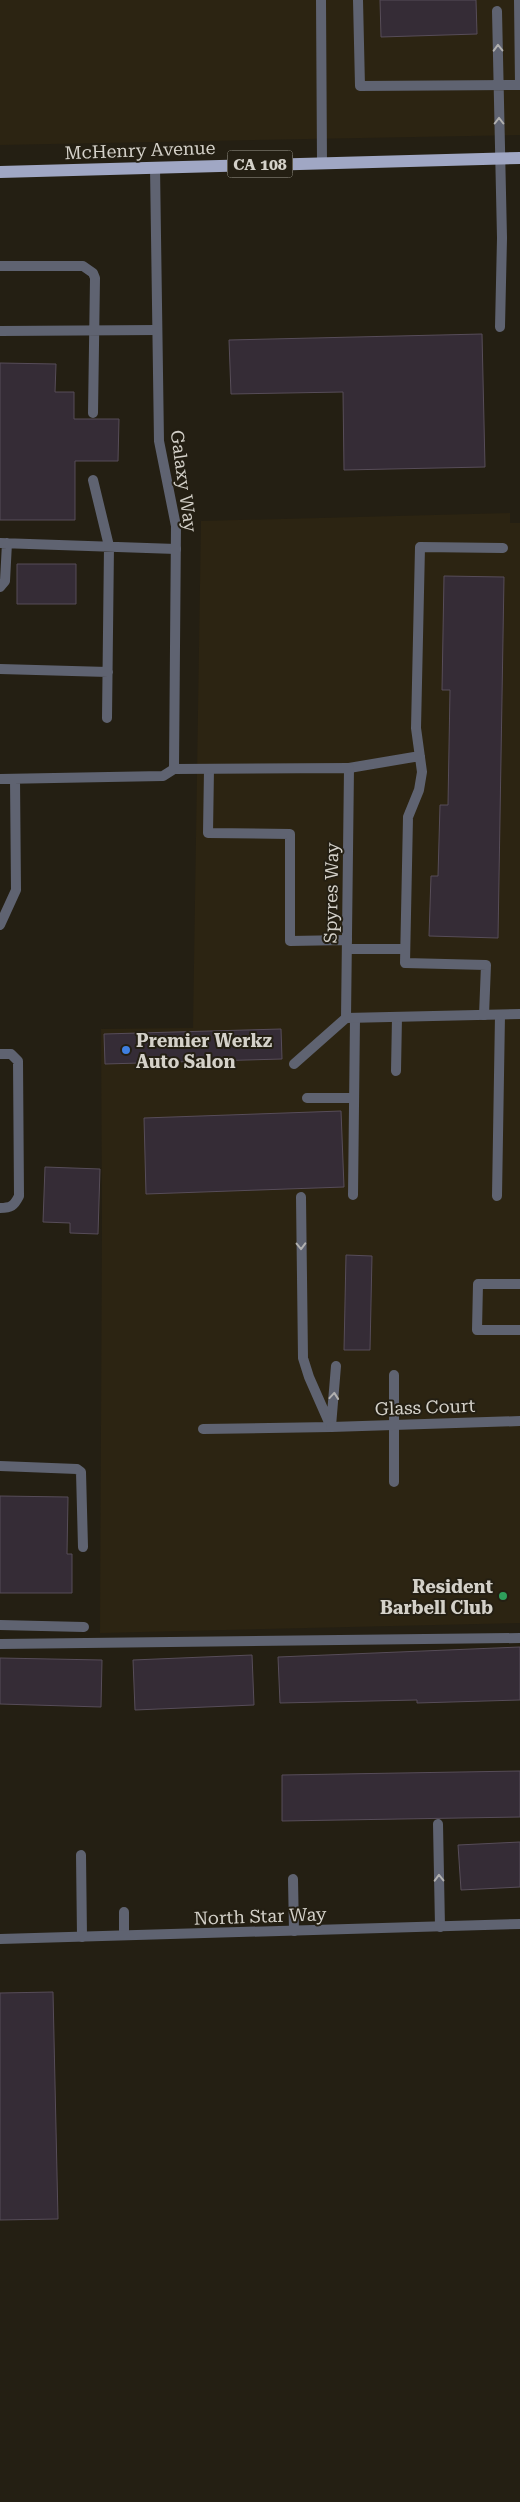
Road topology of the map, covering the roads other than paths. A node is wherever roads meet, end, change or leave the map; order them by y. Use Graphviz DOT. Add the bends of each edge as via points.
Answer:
graph roads {
  1 [pos="321,0"];
  2 [pos="358,0"];
  3 [pos="519,0"];
  4 [pos="498,11"];
  5 [pos="498,84"];
  6 [pos="520,85"];
  7 [pos="499,158"];
  8 [pos="520,158"];
  9 [pos="322,163"];
  10 [pos="154,167"];
  11 [pos="0,172"];
  12 [pos="0,266"];
  13 [pos="500,327"];
  14 [pos="157,330"];
  15 [pos="0,331"];
  16 [pos="95,331"];
  17 [pos="94,412"];
  18 [pos="93,480"];
  19 [pos="3,543"];
  20 [pos="109,546"];
  21 [pos="503,548"];
  22 [pos="176,549"];
  23 [pos="0,587"];
  24 [pos="0,669"];
  25 [pos="108,672"];
  26 [pos="107,718"];
  27 [pos="420,756"];
  28 [pos="209,768"];
  29 [pos="349,768"];
  30 [pos="174,769"];
  31 [pos="0,779"];
  32 [pos="15,779"];
  33 [pos="0,925"];
  34 [pos="347,944"];
  35 [pos="406,948"];
  36 [pos="500,1014"];
  37 [pos="520,1014"];
  38 [pos="484,1015"];
  39 [pos="397,1017"];
  40 [pos="350,1018"];
  41 [pos="0,1054"];
  42 [pos="294,1064"];
  43 [pos="396,1071"];
  44 [pos="307,1098"];
  45 [pos="354,1098"];
  46 [pos="353,1195"];
  47 [pos="497,1196"];
  48 [pos="301,1197"];
  49 [pos="0,1208"];
  50 [pos="520,1284"];
  51 [pos="520,1330"];
  52 [pos="336,1366"];
  53 [pos="394,1375"];
  54 [pos="520,1420"];
  55 [pos="394,1425"];
  56 [pos="331,1427"];
  57 [pos="203,1429"];
  58 [pos="0,1466"];
  59 [pos="394,1482"];
  60 [pos="83,1547"];
  61 [pos="0,1625"];
  62 [pos="84,1627"];
  63 [pos="520,1638"];
  64 [pos="0,1644"];
  65 [pos="438,1824"];
  66 [pos="81,1854"];
  67 [pos="293,1879"];
  68 [pos="124,1912"];
  69 [pos="520,1924"];
  70 [pos="440,1927"];
  71 [pos="294,1931"];
  72 [pos="124,1936"];
  73 [pos="82,1937"];
  74 [pos="0,1939"];
  1 -- 9 [label="street"];
  2 -- 5 [label="street" via="360,86"];
  3 -- 6 [label="street"];
  5 -- 4 [label="street, one-way"];
  5 -- 6 [label="street"];
  7 -- 5 [label="street, one-way"];
  7 -- 8 [label="main road, McHenry Avenue / CA 108"];
  7 -- 9 [label="main road, McHenry Avenue / CA 108"];
  7 -- 13 [label="street" via="502,238"];
  9 -- 10 [label="main road, McHenry Avenue / CA 108"];
  10 -- 11 [label="main road, McHenry Avenue / CA 108"];
  10 -- 14 [label="street, Galaxy Way"];
  12 -- 16 [label="street" via="88,268 95,278"];
  14 -- 16 [label="street"];
  14 -- 22 [label="street, Galaxy Way" via="159,441 176,526"];
  15 -- 16 [label="street"];
  16 -- 17 [label="street"];
  18 -- 20 [label="street"];
  19 -- 20 [label="street"];
  19 -- 23 [label="street" via="6,581"];
  20 -- 22 [label="street"];
  20 -- 25 [label="street"];
  21 -- 27 [label="street" via="420,547 416,728"];
  22 -- 30 [label="street, Galaxy Way"];
  24 -- 25 [label="street"];
  25 -- 26 [label="street"];
  27 -- 29 [label="street"];
  27 -- 35 [label="street" via="419,790 408,818"];
  28 -- 29 [label="street"];
  28 -- 30 [label="street"];
  28 -- 34 [label="street" via="208,833 290,834 290,941"];
  29 -- 34 [label="street, Spyres Way"];
  30 -- 32 [label="street" via="163,776"];
  31 -- 32 [label="street"];
  32 -- 33 [label="street" via="16,890"];
  34 -- 35 [label="street"];
  34 -- 40 [label="street, Spyres Way"];
  35 -- 38 [label="street" via="405,964 486,965"];
  36 -- 37 [label="street"];
  36 -- 38 [label="street"];
  36 -- 47 [label="street"];
  38 -- 39 [label="street"];
  39 -- 40 [label="street"];
  39 -- 43 [label="street"];
  40 -- 42 [label="street"];
  40 -- 45 [label="street, Spyres Way"];
  41 -- 49 [label="street" via="11,1054 18,1061 19,1196 9,1208"];
  44 -- 45 [label="street"];
  45 -- 46 [label="street, Spyres Way"];
  48 -- 56 [label="street, one-way" via="303,1358"];
  50 -- 51 [label="street" via="478,1284 477,1330"];
  56 -- 52 [label="street, one-way"];
  53 -- 55 [label="street"];
  54 -- 55 [label="street, Glass Court"];
  55 -- 56 [label="street, Glass Court"];
  55 -- 59 [label="street"];
  56 -- 57 [label="street, Glass Court"];
  58 -- 60 [label="street" via="77,1469 81,1472"];
  61 -- 62 [label="street"];
  63 -- 64 [label="street"];
  70 -- 65 [label="street, one-way"];
  66 -- 73 [label="street"];
  67 -- 71 [label="street"];
  68 -- 72 [label="street"];
  69 -- 70 [label="street, North Star Way"];
  70 -- 71 [label="street, North Star Way"];
  71 -- 72 [label="street, North Star Way"];
  72 -- 73 [label="street, North Star Way"];
  73 -- 74 [label="street, North Star Way"];
}
